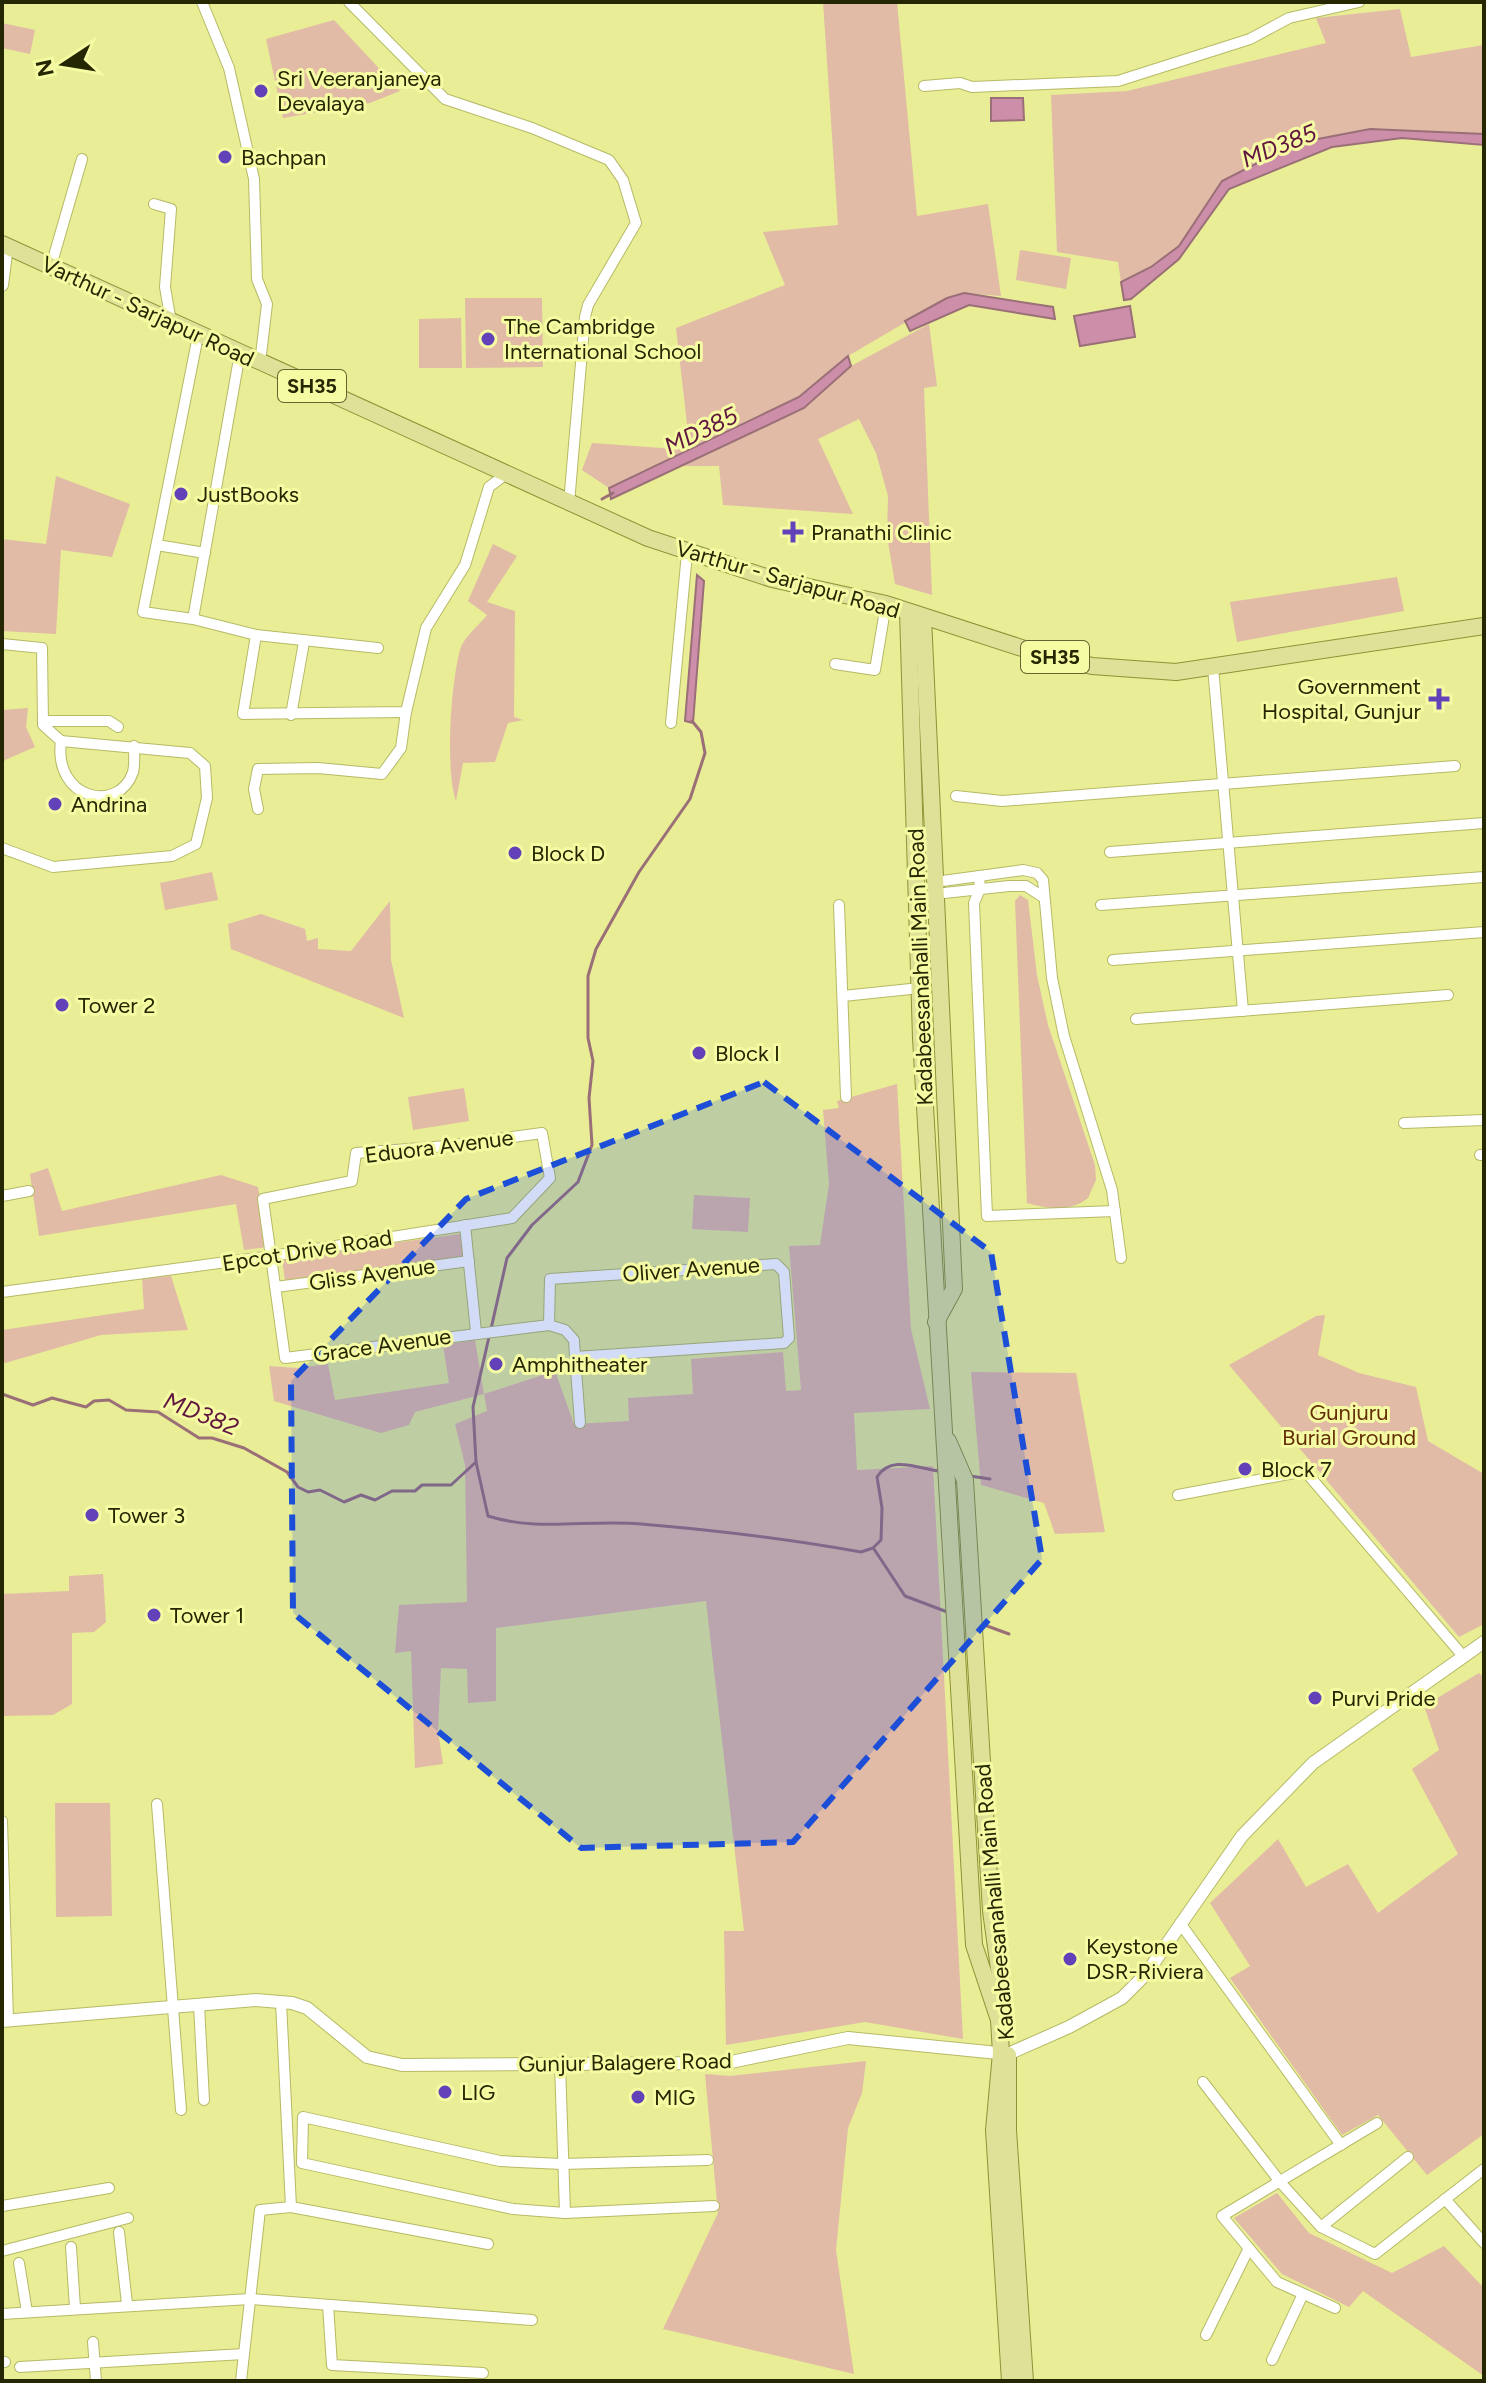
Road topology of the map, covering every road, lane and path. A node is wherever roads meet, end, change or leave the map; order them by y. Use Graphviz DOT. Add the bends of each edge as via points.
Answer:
graph roads {
  1 [pos="202,2"];
  2 [pos="349,2"];
  3 [pos="1359,2"];
  4 [pos="924,86"];
  5 [pos="82,159"];
  6 [pos="154,204"];
  7 [pos="4,245"];
  8 [pos="51,266"];
  9 [pos="2,285"];
  10 [pos="171,322"];
  11 [pos="198,336"];
  12 [pos="240,353"];
  13 [pos="260,363"];
  14 [pos="506,474"];
  15 [pos="569,503"];
  16 [pos="157,545"];
  17 [pos="205,553"];
  18 [pos="687,553"];
  19 [pos="886,604"];
  20 [pos="915,614"];
  21 [pos="193,619"];
  22 [pos="1484,626"];
  23 [pos="256,635"];
  24 [pos="304,642"];
  25 [pos="2,644"];
  26 [pos="378,648"];
  27 [pos="835,664"];
  28 [pos="1213,667"];
  29 [pos="406,712"];
  30 [pos="291,715"];
  31 [pos="43,721"];
  32 [pos="671,723"];
  33 [pos="118,727"];
  34 [pos="61,741"];
  35 [pos="134,746"];
  36 [pos="1455,766"];
  37 [pos="1223,783"];
  38 [pos="956,796"];
  39 [pos="258,809"];
  40 [pos="1484,823"];
  41 [pos="1229,844"];
  42 [pos="2,848"];
  43 [pos="1110,852"];
  44 [pos="979,876"];
  45 [pos="1484,877"];
  46 [pos="935,888"];
  47 [pos="980,889"];
  48 [pos="1233,896"];
  49 [pos="1043,897"];
  50 [pos="839,905"];
  51 [pos="1101,905"];
  52 [pos="1484,932"];
  53 [pos="1238,951"];
  54 [pos="1113,960"];
  55 [pos="920,988"];
  56 [pos="1448,995"];
  57 [pos="843,996"];
  58 [pos="1243,1011"];
  59 [pos="1136,1019"];
  60 [pos="846,1097"];
  61 [pos="1484,1120"];
  62 [pos="1404,1123"];
  63 [pos="542,1133"];
  64 [pos="29,1191"];
  65 [pos="2,1196"];
  66 [pos="1115,1211"];
  67 [pos="465,1225"];
  68 [pos="272,1256"];
  69 [pos="1121,1258"];
  70 [pos="469,1261"];
  71 [pos="276,1287"];
  72 [pos="2,1292"];
  73 [pos="936,1322"];
  74 [pos="549,1325"];
  75 [pos="476,1332"];
  76 [pos="575,1357"];
  77 [pos="580,1423"];
  78 [pos="1178,1495"];
  79 [pos="1484,1642"];
  80 [pos="1463,1656"];
  81 [pos="157,1804"];
  82 [pos="2,1821"];
  83 [pos="1180,1923"];
  84 [pos="281,2002"];
  85 [pos="199,2005"];
  86 [pos="174,2007"];
  87 [pos="5,2020"];
  88 [pos="1004,2054"];
  89 [pos="560,2064"];
  90 [pos="1203,2082"];
  91 [pos="204,2100"];
  92 [pos="181,2110"];
  93 [pos="1377,2123"];
  94 [pos="1341,2145"];
  95 [pos="1408,2157"];
  96 [pos="708,2160"];
  97 [pos="562,2164"];
  98 [pos="1484,2169"];
  99 [pos="1281,2183"];
  100 [pos="109,2188"];
  101 [pos="1445,2199"];
  102 [pos="2,2206"];
  103 [pos="714,2206"];
  104 [pos="291,2207"];
  105 [pos="565,2213"];
  106 [pos="128,2218"];
  107 [pos="1321,2227"];
  108 [pos="119,2232"];
  109 [pos="1484,2243"];
  110 [pos="488,2244"];
  111 [pos="71,2247"];
  112 [pos="1249,2248"];
  113 [pos="2,2251"];
  114 [pos="19,2263"];
  115 [pos="1303,2294"];
  116 [pos="250,2299"];
  117 [pos="127,2304"];
  118 [pos="328,2305"];
  119 [pos="75,2308"];
  120 [pos="1335,2308"];
  121 [pos="27,2312"];
  122 [pos="2,2314"];
  123 [pos="532,2320"];
  124 [pos="1206,2335"];
  125 [pos="93,2342"];
  126 [pos="244,2354"];
  127 [pos="1272,2360"];
  128 [pos="94,2362"];
  129 [pos="20,2367"];
  130 [pos="483,2373"];
  131 [pos="96,2381"];
  132 [pos="241,2381"];
  133 [pos="1010,2381"];
  134 [pos="1025,2381"];
  1 -- 13 [label="street" via="229,68 254,179 257,279 267,304"];
  2 -- 15 [label="street" via="445,99 609,160 623,180 636,223 588,305"];
  3 -- 4 [label="street" via="1289,18 1250,39 1118,81"];
  5 -- 8 [label="street"];
  6 -- 10 [label="street" via="171,209 165,287"];
  7 -- 8 [label="main road, Varthur - Sarjapur Road / SH35"];
  7 -- 9 [label="street"];
  8 -- 10 [label="main road, Varthur - Sarjapur Road / SH35"];
  10 -- 11 [label="main road, Varthur - Sarjapur Road / SH35"];
  11 -- 12 [label="main road, Varthur - Sarjapur Road / SH35"];
  11 -- 16 [label="street"];
  12 -- 13 [label="main road, Varthur - Sarjapur Road / SH35"];
  12 -- 17 [label="street"];
  13 -- 14 [label="main road, Varthur - Sarjapur Road / SH35"];
  14 -- 15 [label="main road, Varthur - Sarjapur Road / SH35"];
  14 -- 29 [label="street" via="489,487 465,565 426,628"];
  15 -- 18 [label="main road, Varthur - Sarjapur Road / SH35"];
  16 -- 17 [label="street"];
  16 -- 21 [label="street" via="143,612"];
  17 -- 21 [label="street"];
  18 -- 19 [label="main road, Varthur - Sarjapur Road / SH35" via="772,579"];
  18 -- 32 [label="street"];
  19 -- 20 [label="main road, Varthur - Sarjapur Road / SH35"];
  19 -- 27 [label="street" via="875,670"];
  20 -- 28 [label="main road, Varthur - Sarjapur Road / SH35" via="1092,666 1162,673"];
  20 -- 46 [label="main road, Kadabeesanahalli Main Road"];
  20 -- 55 [label="main road, Kadabeesanahalli Main Road"];
  21 -- 23 [label="street"];
  22 -- 28 [label="main road, Varthur - Sarjapur Road / SH35"];
  23 -- 24 [label="street"];
  23 -- 30 [label="street" via="243,714"];
  24 -- 26 [label="street"];
  24 -- 30 [label="street"];
  25 -- 31 [label="street" via="42,648"];
  28 -- 37 [label="street"];
  29 -- 30 [label="street"];
  29 -- 39 [label="street" via="401,748 382,774 258,769"];
  31 -- 33 [label="street" via="109,721"];
  31 -- 34 [label="street"];
  34 -- 35 [label="street"];
  34 -- 35 [label="street" via="58,763 66,779 78,791 94,796 108,796 124,787 133,772"];
  35 -- 42 [label="street" via="190,753 205,766 207,798 196,844 172,856 53,867"];
  36 -- 37 [label="street"];
  37 -- 38 [label="street" via="1002,801"];
  37 -- 41 [label="street"];
  40 -- 41 [label="street"];
  41 -- 43 [label="street"];
  41 -- 48 [label="street"];
  44 -- 46 [label="street"];
  44 -- 47 [label="street"];
  44 -- 49 [label="street" via="1037,873 1043,880"];
  45 -- 48 [label="street"];
  46 -- 47 [label="street"];
  46 -- 73 [label="main road, Kadabeesanahalli Main Road" via="954,1289"];
  47 -- 49 [label="street" via="1026,886"];
  47 -- 66 [label="street" via="974,903 987,1216"];
  48 -- 51 [label="street"];
  48 -- 53 [label="street"];
  49 -- 66 [label="street" via="1064,1036"];
  50 -- 57 [label="street"];
  52 -- 53 [label="street"];
  53 -- 54 [label="street"];
  53 -- 58 [label="street"];
  55 -- 57 [label="street"];
  55 -- 73 [label="main road, Kadabeesanahalli Main Road"];
  56 -- 58 [label="street"];
  57 -- 60 [label="street"];
  58 -- 59 [label="street"];
  61 -- 62 [label="street"];
  63 -- 67 [label="street, Epcot Drive Road" via="550,1178 512,1218"];
  63 -- 68 [label="street, Eduora Avenue" via="356,1153 352,1181 263,1199"];
  64 -- 65 [label="street"];
  66 -- 69 [label="street"];
  67 -- 68 [label="street, Epcot Drive Road"];
  67 -- 70 [label="street"];
  68 -- 71 [label="street"];
  68 -- 72 [label="street, Epcot Drive Road"];
  70 -- 71 [label="street, Gliss Avenue"];
  70 -- 75 [label="street"];
  71 -- 75 [label="street, Grace Avenue" via="285,1358"];
  73 -- 88 [label="main road, Kadabeesanahalli Main Road" via="974,1945 999,2020"];
  74 -- 75 [label="street, Grace Avenue"];
  74 -- 76 [label="street" via="574,1340"];
  74 -- 76 [label="street, Oliver Avenue" via="550,1279 782,1266 789,1338 784,1343"];
  76 -- 77 [label="street"];
  78 -- 80 [label="street" via="1305,1471"];
  79 -- 80 [label="street, Gunjur Balagere Road"];
  80 -- 83 [label="street, Gunjur Balagere Road" via="1313,1763 1242,1836"];
  81 -- 86 [label="street"];
  82 -- 87 [label="street"];
  83 -- 88 [label="street, Gunjur Balagere Road" via="1146,1974 1122,1998"];
  83 -- 94 [label="street"];
  84 -- 85 [label="street, Gunjur Balagere Road"];
  84 -- 89 [label="street, Gunjur Balagere Road" via="307,2008 367,2057 402,2065"];
  84 -- 104 [label="street"];
  85 -- 86 [label="street, Gunjur Balagere Road"];
  85 -- 91 [label="street"];
  86 -- 87 [label="street, Gunjur Balagere Road"];
  86 -- 92 [label="street"];
  88 -- 89 [label="street, Gunjur Balagere Road" via="848,2038 726,2063"];
  88 -- 133 [label="main road, Kadabeesanahalli Main Road" via="994,2130"];
  88 -- 134 [label="main road, Kadabeesanahalli Main Road"];
  89 -- 97 [label="street"];
  90 -- 99 [label="street"];
  93 -- 94 [label="street"];
  94 -- 99 [label="street"];
  95 -- 107 [label="street"];
  96 -- 97 [label="street"];
  97 -- 105 [label="street"];
  97 -- 105 [label="street" via="500,2161 303,2117 302,2163 513,2209"];
  98 -- 101 [label="street"];
  99 -- 107 [label="street"];
  99 -- 112 [label="street" via="1222,2216"];
  100 -- 102 [label="street"];
  101 -- 107 [label="street" via="1375,2254"];
  101 -- 109 [label="street"];
  103 -- 105 [label="street"];
  104 -- 110 [label="street"];
  104 -- 116 [label="street" via="260,2210"];
  106 -- 113 [label="street"];
  108 -- 117 [label="street"];
  111 -- 119 [label="street"];
  112 -- 115 [label="street" via="1277,2282"];
  112 -- 124 [label="street"];
  114 -- 121 [label="street"];
  115 -- 120 [label="street"];
  115 -- 127 [label="street"];
  116 -- 117 [label="street"];
  116 -- 118 [label="street"];
  116 -- 126 [label="street"];
  117 -- 119 [label="street"];
  118 -- 123 [label="street"];
  118 -- 130 [label="street" via="332,2365"];
  119 -- 121 [label="street"];
  121 -- 122 [label="street"];
  125 -- 128 [label="street"];
  126 -- 128 [label="street"];
  126 -- 132 [label="street"];
  128 -- 129 [label="street"];
  128 -- 131 [label="street"];
}
